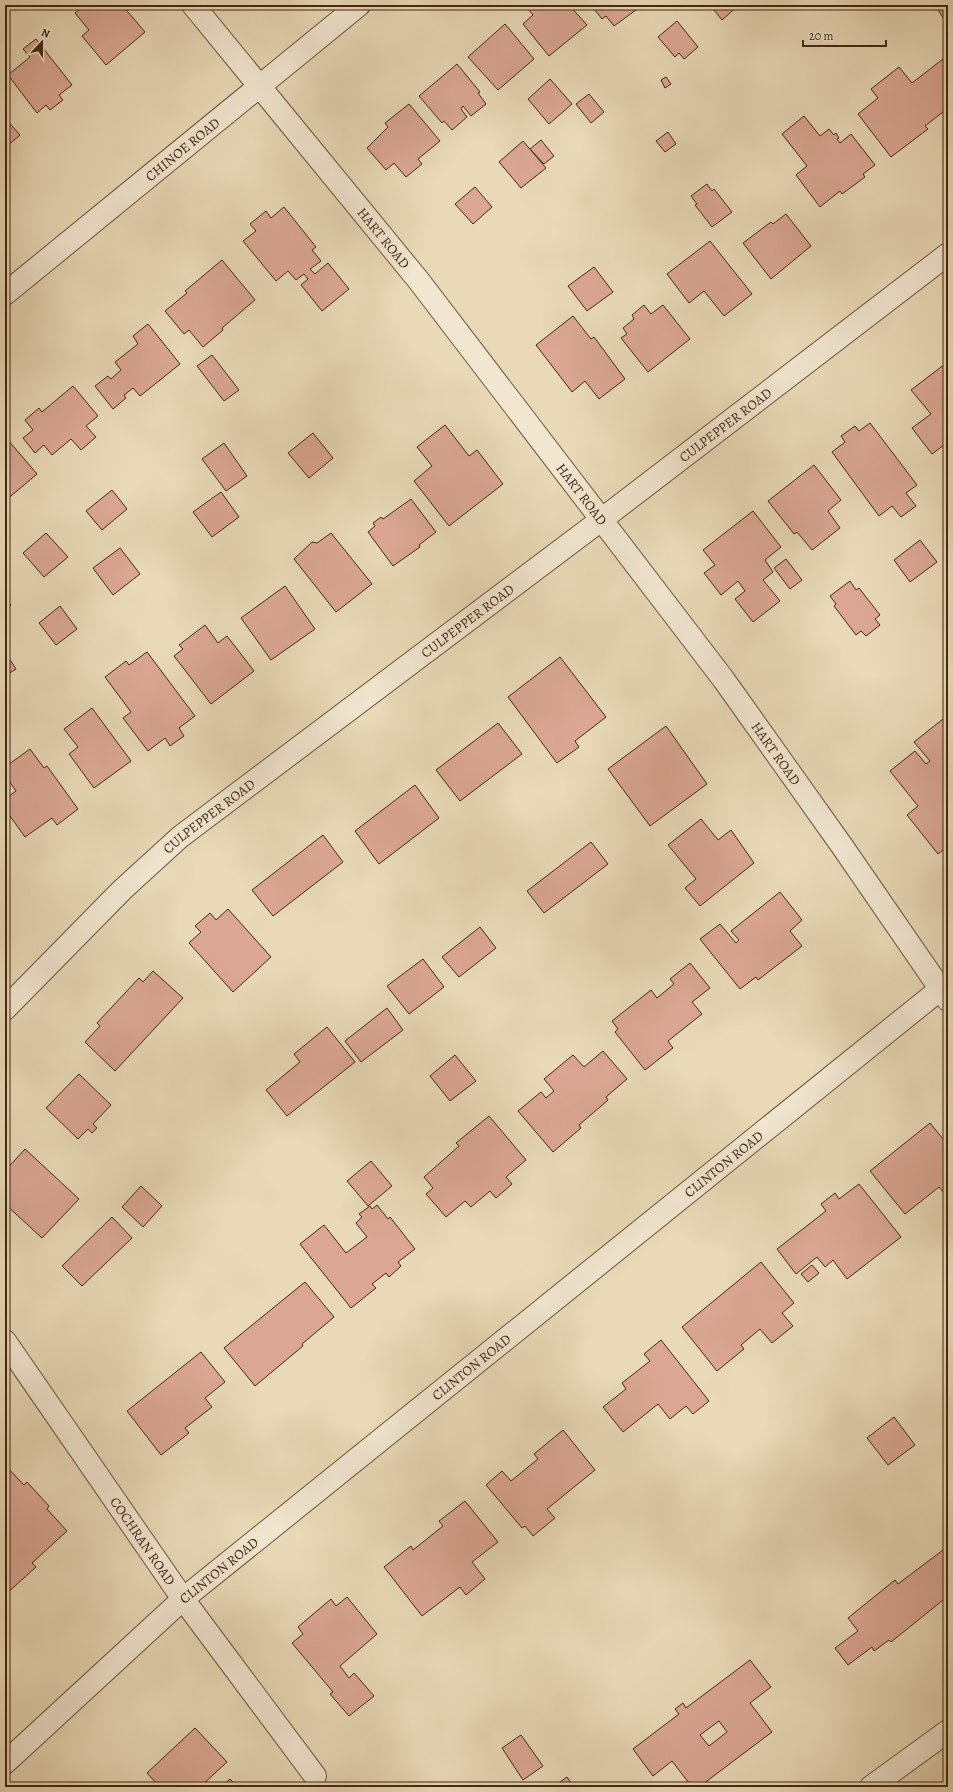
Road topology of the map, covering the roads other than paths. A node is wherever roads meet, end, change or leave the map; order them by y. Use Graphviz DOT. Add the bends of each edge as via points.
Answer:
graph roads {
  1 [pos="193,5"];
  2 [pos="359,5"];
  3 [pos="260,87"];
  4 [pos="948,254"];
  5 [pos="5,294"];
  6 [pos="601,520"];
  7 [pos="946,991"];
  8 [pos="5,1009"];
  9 [pos="5,1341"];
  10 [pos="184,1598"];
  11 [pos="948,1731"];
  12 [pos="5,1763"];
  13 [pos="314,1776"];
  14 [pos="871,1787"];
  1 -- 3 [label="street, HART ROAD"];
  2 -- 3 [label="street, CHINOE ROAD"];
  3 -- 5 [label="street, CHINOE ROAD"];
  3 -- 6 [label="street, HART ROAD" via="419,281"];
  4 -- 6 [label="street, CULPEPPER ROAD"];
  6 -- 7 [label="street, HART ROAD" via="724,680"];
  6 -- 8 [label="street, CULPEPPER ROAD" via="180,837 122,890"];
  7 -- 10 [label="street, CLINTON ROAD"];
  9 -- 10 [label="street, COCHRAN ROAD"];
  10 -- 12 [label="street, CLINTON ROAD"];
  10 -- 13 [label="street, COCHRAN ROAD"];
  11 -- 14 [label="street"];
}
